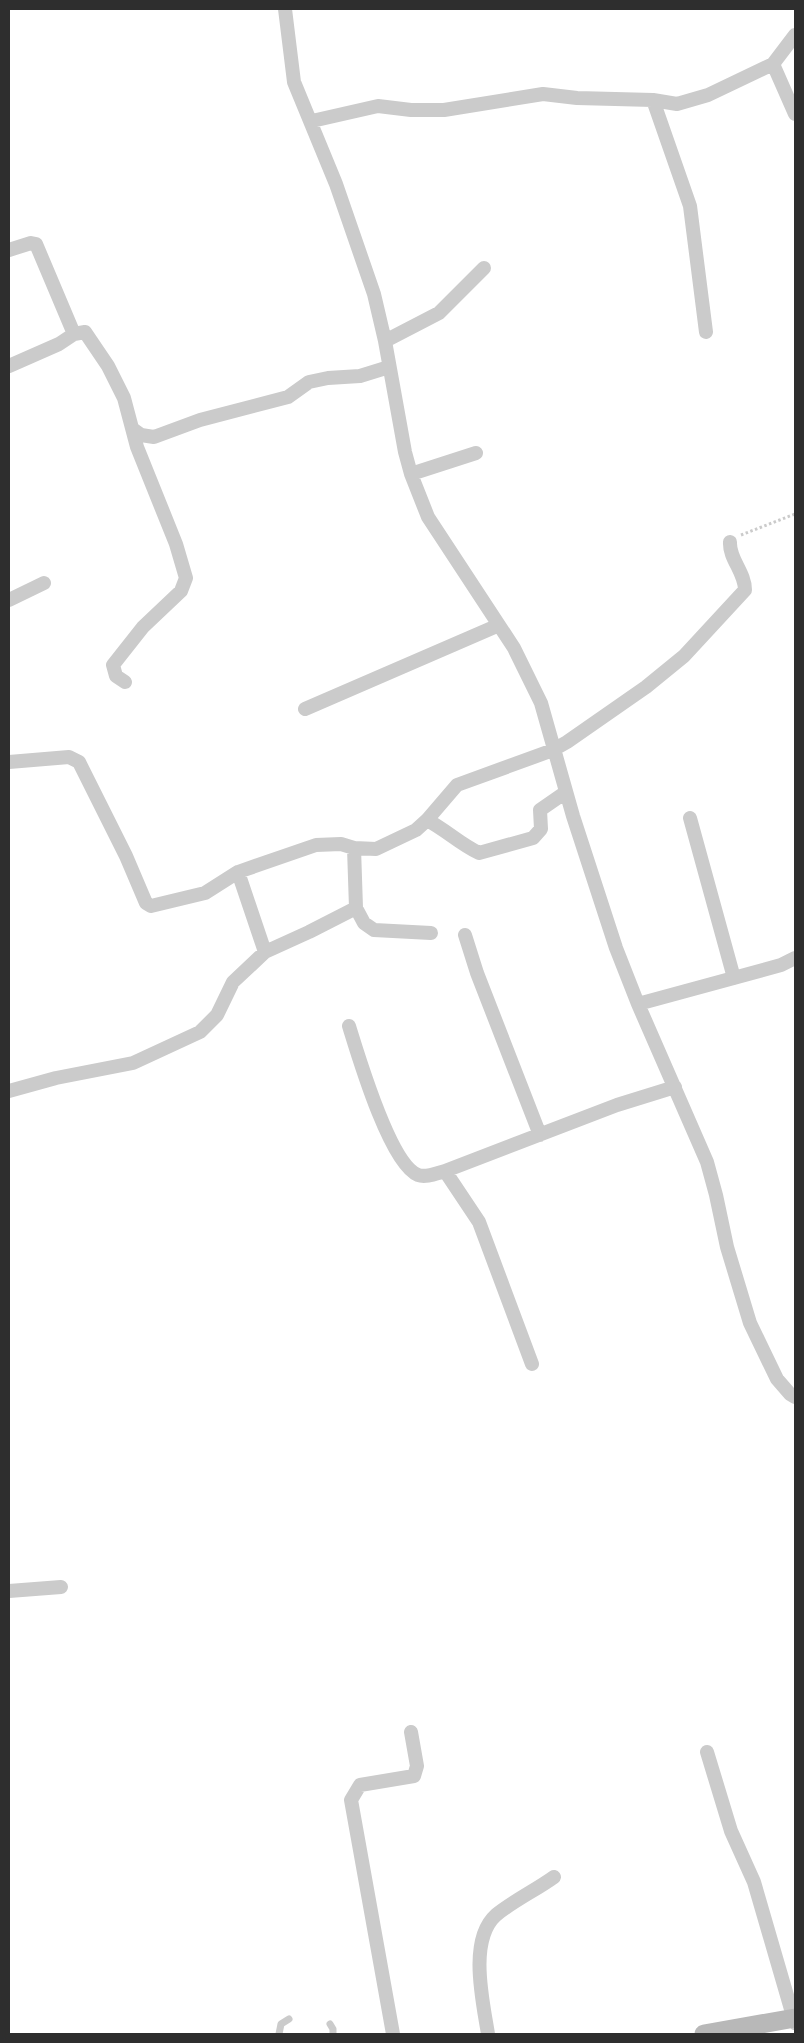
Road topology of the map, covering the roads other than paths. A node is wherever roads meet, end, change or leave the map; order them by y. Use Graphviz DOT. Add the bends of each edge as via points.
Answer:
graph roads {
  1 [pos="285,9"];
  2 [pos="795,35"];
  3 [pos="773,64"];
  4 [pos="653,100"];
  5 [pos="795,114"];
  6 [pos="312,121"];
  7 [pos="9,250"];
  8 [pos="484,268"];
  9 [pos="706,332"];
  10 [pos="74,334"];
  11 [pos="386,341"];
  12 [pos="9,366"];
  13 [pos="389,367"];
  14 [pos="134,430"];
  15 [pos="476,453"];
  16 [pos="411,474"];
  17 [pos="730,542"];
  18 [pos="44,583"];
  19 [pos="9,600"];
  20 [pos="499,625"];
  21 [pos="125,682"];
  22 [pos="304,709"];
  23 [pos="554,750"];
  24 [pos="9,762"];
  25 [pos="566,792"];
  26 [pos="690,818"];
  27 [pos="427,820"];
  28 [pos="354,848"];
  29 [pos="238,872"];
  30 [pos="356,908"];
  31 [pos="431,933"];
  32 [pos="465,935"];
  33 [pos="265,952"];
  34 [pos="795,958"];
  35 [pos="734,978"];
  36 [pos="638,1004"];
  37 [pos="349,1026"];
  38 [pos="675,1087"];
  39 [pos="9,1091"];
  40 [pos="540,1135"];
  41 [pos="445,1171"];
  42 [pos="532,1364"];
  43 [pos="795,1397"];
  44 [pos="61,1587"];
  45 [pos="9,1591"];
  46 [pos="411,1732"];
  47 [pos="707,1752"];
  48 [pos="554,1877"];
  49 [pos="289,2019"];
  50 [pos="795,2020"];
  51 [pos="330,2024"];
  52 [pos="279,2034"];
  53 [pos="333,2034"];
  54 [pos="393,2034"];
  55 [pos="488,2034"];
  56 [pos="704,2034"];
  1 -- 6 [label="street" via="294,82"];
  2 -- 3 [label="street"];
  3 -- 4 [label="street" via="708,95 676,104"];
  3 -- 5 [label="street"];
  4 -- 6 [label="street" via="543,94 444,110 378,106"];
  4 -- 9 [label="street" via="690,206"];
  6 -- 11 [label="street" via="374,294"];
  7 -- 10 [label="street" via="36,244"];
  8 -- 11 [label="street" via="439,313"];
  10 -- 12 [label="street"];
  10 -- 14 [label="street" via="85,332 94,343 124,398"];
  11 -- 13 [label="street"];
  13 -- 14 [label="street" via="360,376 309,382 288,397 154,437"];
  13 -- 16 [label="street"];
  14 -- 21 [label="street" via="145,470 176,544 186,578 181,591 143,627 113,664 116,676"];
  15 -- 16 [label="street"];
  16 -- 20 [label="street" via="440,539"];
  17 -- 23 [label="street" via="745,579 744,592 684,656"];
  18 -- 19 [label="street"];
  20 -- 22 [label="street"];
  20 -- 23 [label="street" via="529,675 541,703"];
  23 -- 25 [label="street"];
  23 -- 27 [label="street" via="457,785"];
  24 -- 29 [label="street" via="69,757 79,762 148,905 200,895"];
  25 -- 27 [label="street" via="540,810 541,829 533,838 479,853 464,846 448,830"];
  25 -- 36 [label="street" via="616,948"];
  26 -- 35 [label="street"];
  27 -- 28 [label="street" via="404,837 376,849"];
  28 -- 29 [label="street" via="341,844 316,845"];
  28 -- 30 [label="street"];
  29 -- 33 [label="street"];
  30 -- 31 [label="street" via="364,923 374,930"];
  30 -- 33 [label="street"];
  32 -- 40 [label="street"];
  33 -- 39 [label="street" via="234,982 217,1015 200,1032 133,1062"];
  34 -- 35 [label="street"];
  35 -- 36 [label="street"];
  36 -- 38 [label="street"];
  37 -- 41 [label="street" via="384,1127 400,1154 418,1175"];
  38 -- 40 [label="street"];
  38 -- 43 [label="street" via="707,1162 750,1324 777,1379"];
  40 -- 41 [label="street"];
  41 -- 42 [label="street" via="479,1222"];
  44 -- 45 [label="street"];
  46 -- 54 [label="street" via="417,1766 414,1776 360,1785 351,1800"];
  47 -- 50 [label="street" via="731,1832 754,1882"];
  48 -- 55 [label="street" via="496,1916 485,1930 480,1977"];
  49 -- 52 [label="lane" via="281,2024"];
  50 -- 56 [label="main road"];
  51 -- 53 [label="lane"];
}
